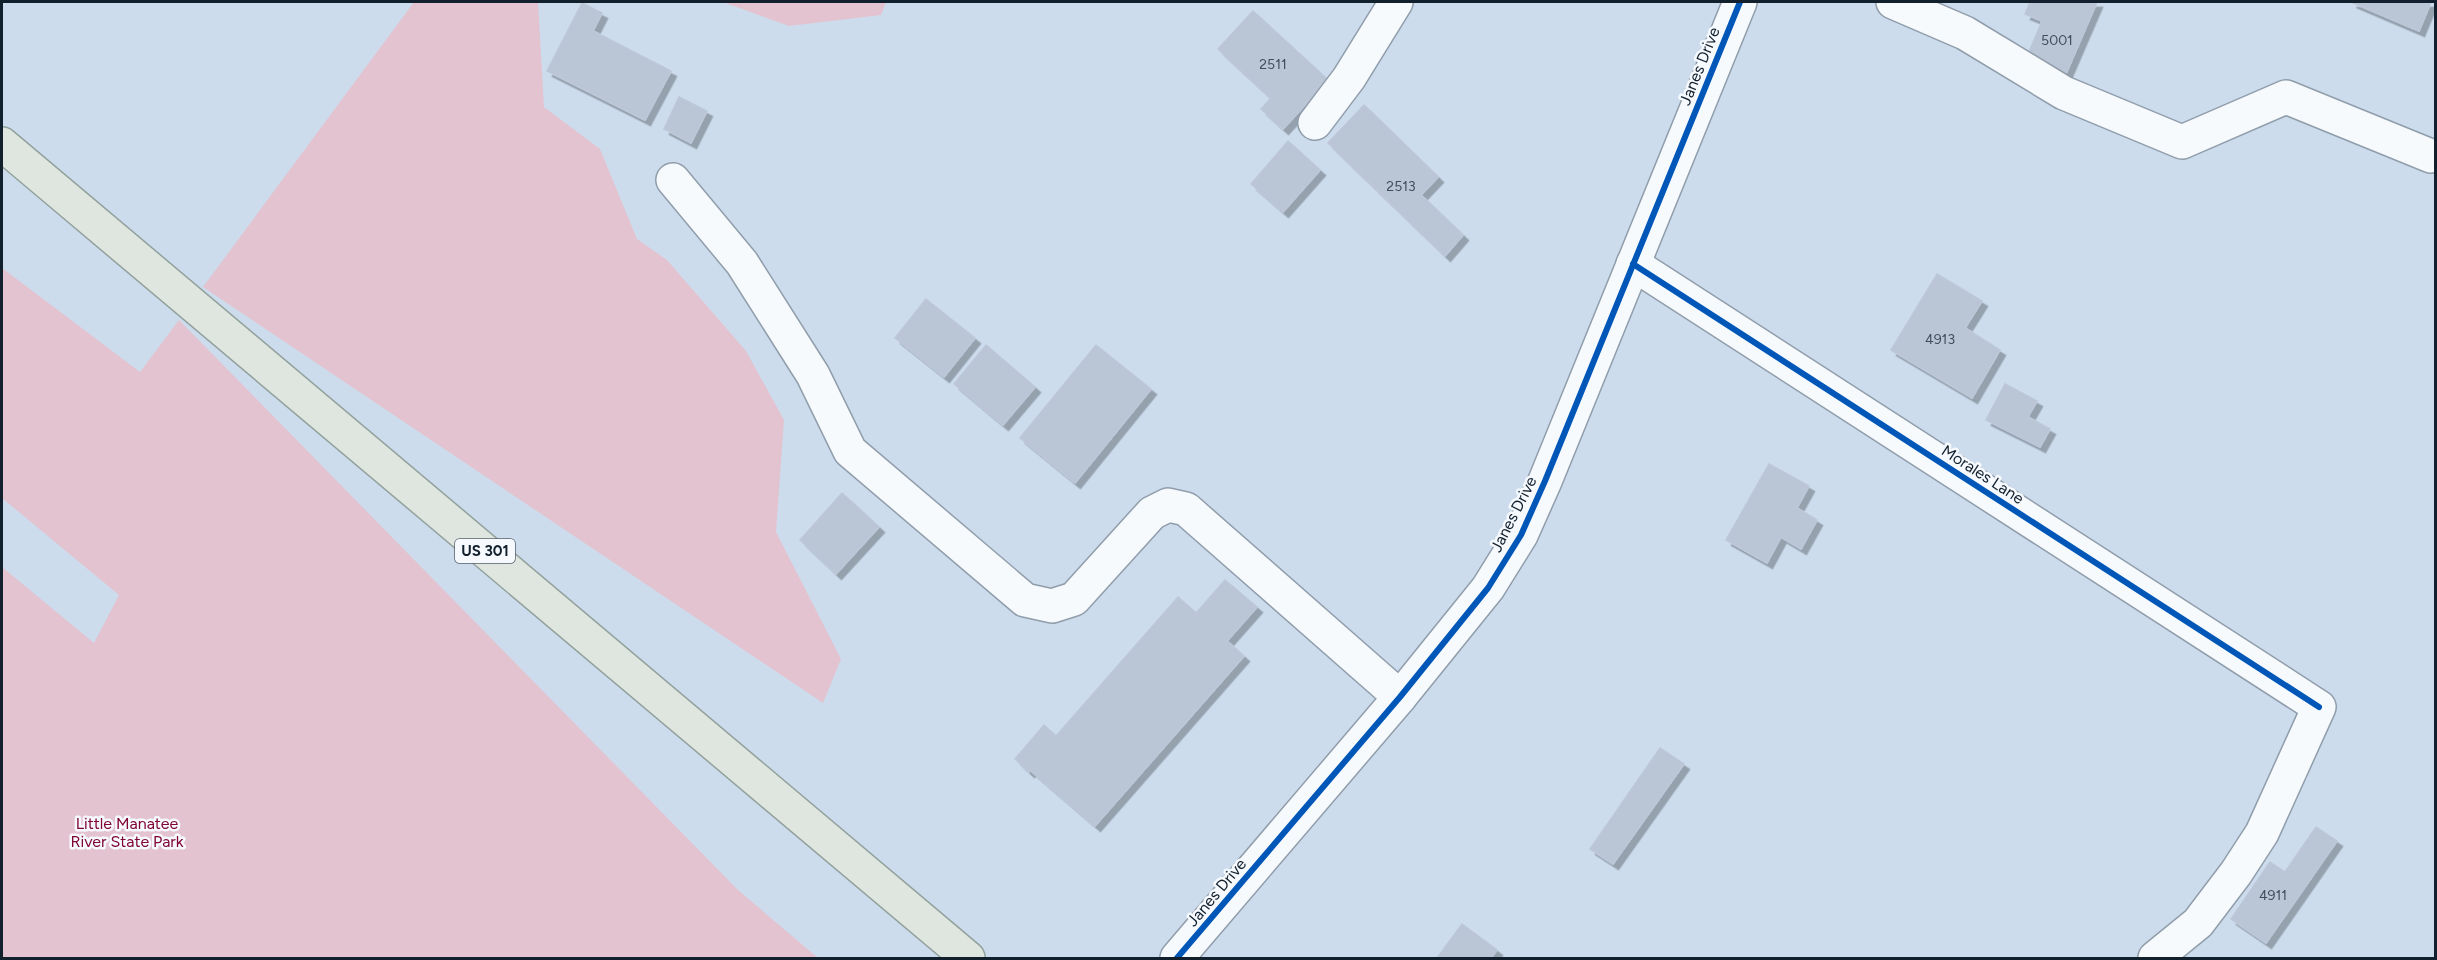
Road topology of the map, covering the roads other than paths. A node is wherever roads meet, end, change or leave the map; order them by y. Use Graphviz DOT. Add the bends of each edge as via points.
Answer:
graph roads {
  1 [pos="1396,2"];
  2 [pos="1740,2"];
  3 [pos="1893,2"];
  4 [pos="1315,123"];
  5 [pos="2,144"];
  6 [pos="2431,156"];
  7 [pos="673,180"];
  8 [pos="1633,264"];
  9 [pos="1400,697"];
  10 [pos="968,958"];
  11 [pos="1178,958"];
  12 [pos="2155,958"];
  1 -- 4 [label="street" via="1349,78"];
  2 -- 8 [label="street, Janes Drive"];
  3 -- 6 [label="street" via="1965,33 2064,93 2182,142 2286,97"];
  5 -- 10 [label="main road, US 301"];
  7 -- 9 [label="street" via="742,263 813,375 850,451 1024,600 1052,606 1074,599 1152,513 1168,505 1186,508"];
  8 -- 9 [label="street, Janes Drive" via="1521,535 1488,588"];
  8 -- 12 [label="street, Morales Lane" via="2319,708 2262,833 2243,863 2198,923"];
  9 -- 11 [label="street, Janes Drive"];
}
